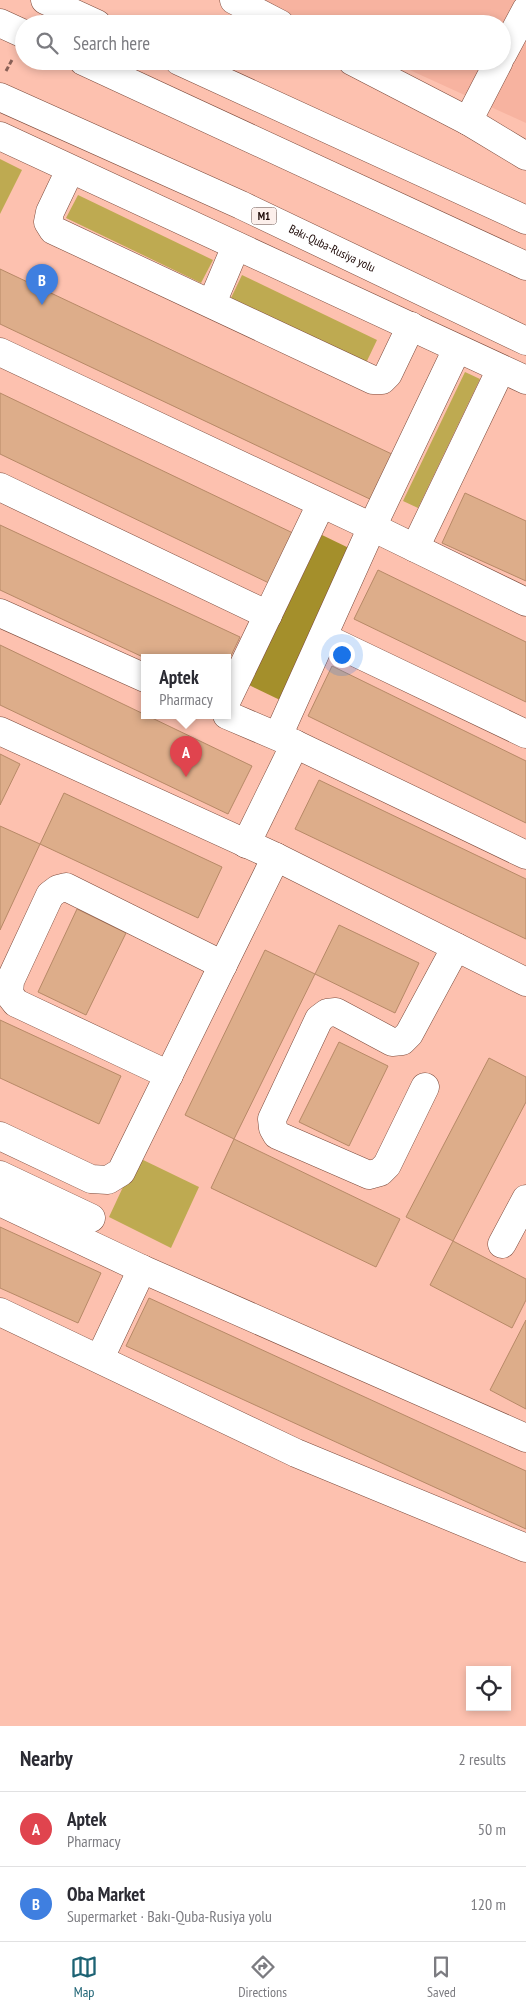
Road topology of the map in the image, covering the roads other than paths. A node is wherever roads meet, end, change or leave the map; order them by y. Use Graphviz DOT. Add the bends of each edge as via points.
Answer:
graph roads {
  1 [pos="45,0"];
  2 [pos="234,0"];
  3 [pos="526,10"];
  4 [pos="78,15"];
  5 [pos="263,15"];
  6 [pos="0,23"];
  7 [pos="15,30"];
  8 [pos="511,38"];
  9 [pos="102,70"];
  10 [pos="199,70"];
  11 [pos="369,70"];
  12 [pos="494,70"];
  13 [pos="0,98"];
  14 [pos="468,121"];
  15 [pos="0,136"];
  16 [pos="526,156"];
  17 [pos="70,170"];
  18 [pos="526,220"];
  19 [pos="236,246"];
  20 [pos="526,266"];
  21 [pos="212,303"];
  22 [pos="411,326"];
  23 [pos="526,341"];
  24 [pos="457,349"];
  25 [pos="0,352"];
  26 [pos="501,369"];
  27 [pos="526,380"];
  28 [pos="0,487"];
  29 [pos="321,504"];
  30 [pos="372,527"];
  31 [pos="415,548"];
  32 [pos="526,602"];
  33 [pos="0,613"];
  34 [pos="268,615"];
  35 [pos="323,637"];
  36 [pos="141,676"];
  37 [pos="231,692"];
  38 [pos="231,717"];
  39 [pos="0,731"];
  40 [pos="526,734"];
  41 [pos="286,740"];
  42 [pos="246,844"];
  43 [pos="526,855"];
  44 [pos="276,857"];
  45 [pos="456,947"];
  46 [pos="223,965"];
  47 [pos="526,982"];
  48 [pos="169,1076"];
  49 [pos="425,1087"];
  50 [pos="0,1136"];
  51 [pos="0,1175"];
  52 [pos="526,1199"];
  53 [pos="0,1202"];
  54 [pos="91,1218"];
  55 [pos="502,1244"];
  56 [pos="142,1269"];
  57 [pos="0,1312"];
  58 [pos="100,1358"];
  59 [pos="526,1438"];
  60 [pos="526,1548"];
  1 -- 4 [label="main road"];
  2 -- 5 [label="main road"];
  3 -- 8 [label="main road"];
  6 -- 7 [label="main road"];
  9 -- 20 [label="main road"];
  10 -- 18 [label="main road"];
  11 -- 14 [label="main road"];
  12 -- 14 [label="main road"];
  13 -- 23 [label="main road, Bakı-Quba-Rusiya yolu / M1" via="241,205"];
  14 -- 16 [label="main road"];
  15 -- 17 [label="main road"];
  17 -- 19 [label="main road"];
  17 -- 21 [label="main road" via="50,212 48,222 54,230"];
  19 -- 21 [label="main road"];
  19 -- 22 [label="main road"];
  21 -- 22 [label="main road" via="373,380 382,380 388,374"];
  22 -- 24 [label="main road"];
  24 -- 26 [label="main road"];
  24 -- 30 [label="main road"];
  25 -- 29 [label="main road"];
  26 -- 27 [label="main road"];
  26 -- 31 [label="main road"];
  28 -- 34 [label="main road"];
  29 -- 30 [label="main road"];
  29 -- 34 [label="main road"];
  30 -- 31 [label="main road"];
  30 -- 35 [label="main road"];
  31 -- 32 [label="main road"];
  33 -- 36 [label="main road"];
  34 -- 37 [label="main road"];
  35 -- 40 [label="main road"];
  35 -- 41 [label="main road"];
  38 -- 41 [label="main road"];
  39 -- 42 [label="main road"];
  41 -- 42 [label="main road"];
  41 -- 43 [label="main road"];
  42 -- 44 [label="main road"];
  44 -- 45 [label="main road"];
  44 -- 46 [label="main road"];
  45 -- 47 [label="main road"];
  45 -- 49 [label="main road" via="409,1034 402,1041 392,1042 336,1012 319,1019 272,1118 273,1128 277,1135 369,1175 388,1165"];
  46 -- 48 [label="main road"];
  46 -- 48 [label="main road" via="66,887 50,895 10,981 9,994 16,1003"];
  48 -- 50 [label="main road" via="121,1172 108,1180 91,1179"];
  51 -- 54 [label="main road"];
  52 -- 55 [label="main road"];
  53 -- 56 [label="main road"];
  56 -- 58 [label="main road"];
  56 -- 59 [label="main road"];
  57 -- 58 [label="main road"];
  58 -- 60 [label="main road" via="296,1453"];
}
